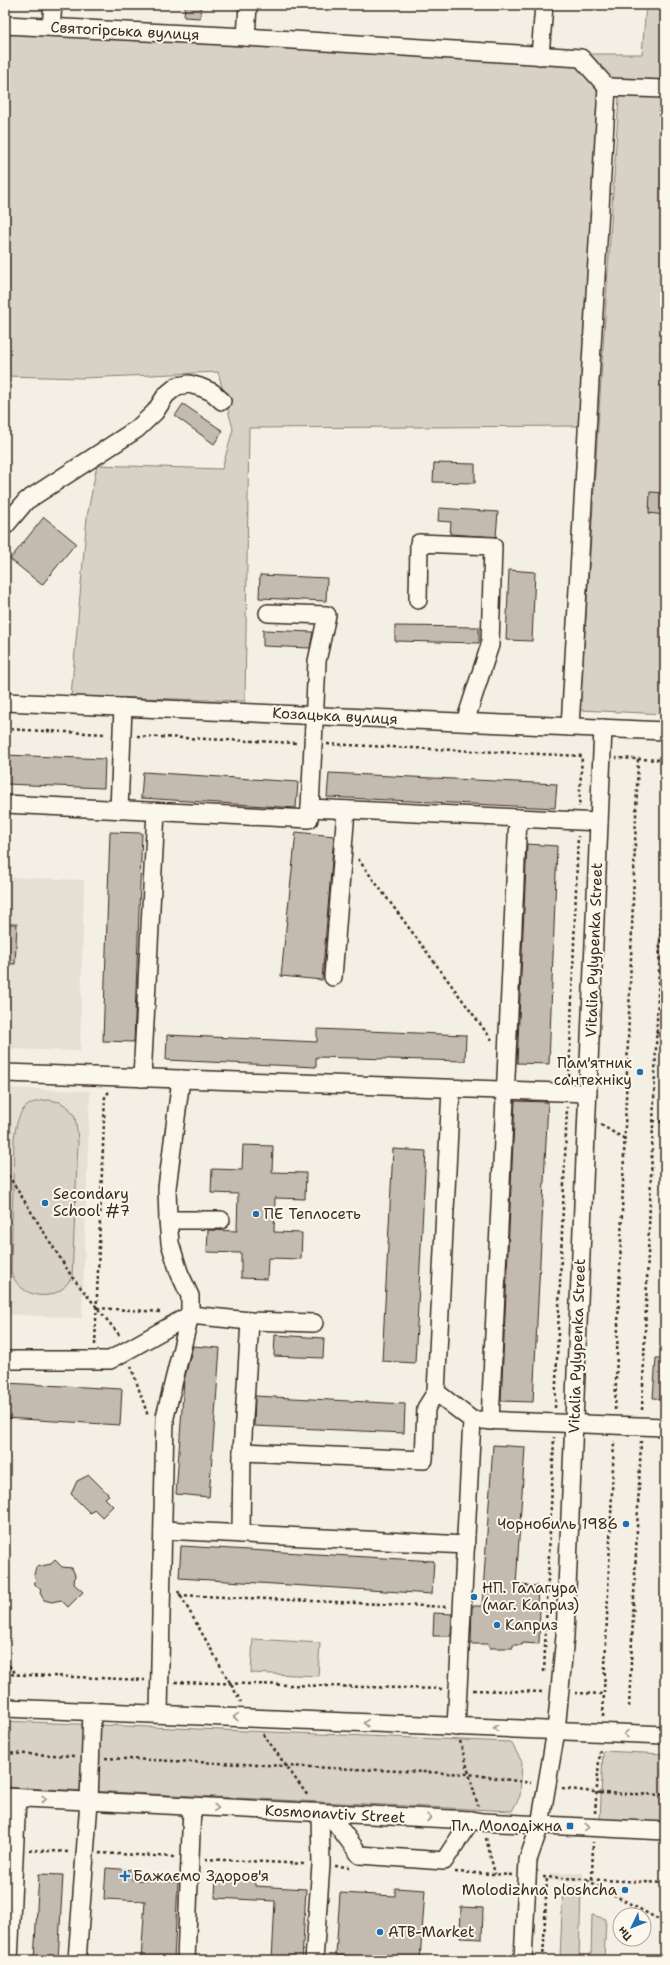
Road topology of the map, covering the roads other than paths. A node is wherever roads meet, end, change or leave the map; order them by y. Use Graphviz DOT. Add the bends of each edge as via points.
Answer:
graph roads {
  1 [pos="53,5"];
  2 [pos="248,5"];
  3 [pos="544,5"];
  4 [pos="5,25"];
  5 [pos="51,28"];
  6 [pos="246,37"];
  7 [pos="540,56"];
  8 [pos="607,87"];
  9 [pos="665,89"];
  10 [pos="222,401"];
  11 [pos="5,526"];
  12 [pos="418,600"];
  13 [pos="268,613"];
  14 [pos="5,702"];
  15 [pos="123,707"];
  16 [pos="313,714"];
  17 [pos="465,722"];
  18 [pos="570,726"];
  19 [pos="603,728"];
  20 [pos="665,731"];
  21 [pos="5,804"];
  22 [pos="310,808"];
  23 [pos="119,810"];
  24 [pos="346,810"];
  25 [pos="156,812"];
  26 [pos="518,818"];
  27 [pos="599,822"];
  28 [pos="333,977"];
  29 [pos="5,1073"];
  30 [pos="142,1078"];
  31 [pos="181,1079"];
  32 [pos="451,1089"];
  33 [pos="506,1091"];
  34 [pos="588,1093"];
  35 [pos="168,1220"];
  36 [pos="221,1220"];
  37 [pos="190,1315"];
  38 [pos="250,1321"];
  39 [pos="314,1323"];
  40 [pos="5,1360"];
  41 [pos="436,1392"];
  42 [pos="472,1420"];
  43 [pos="490,1421"];
  44 [pos="574,1423"];
  45 [pos="665,1427"];
  46 [pos="242,1452"];
  47 [pos="163,1530"];
  48 [pos="241,1534"];
  49 [pos="466,1545"];
  50 [pos="5,1708"];
  51 [pos="92,1711"];
  52 [pos="159,1714"];
  53 [pos="456,1727"];
  54 [pos="556,1731"];
  55 [pos="665,1735"];
  56 [pos="11,1798"];
  57 [pos="89,1802"];
  58 [pos="192,1807"];
  59 [pos="324,1813"];
  60 [pos="476,1821"];
  61 [pos="540,1825"];
  62 [pos="665,1831"];
  63 [pos="9,1960"];
  64 [pos="77,1960"];
  65 [pos="186,1960"];
  66 [pos="314,1960"];
  67 [pos="523,1960"];
  1 -- 5 [label="street"];
  2 -- 6 [label="street"];
  3 -- 7 [label="street"];
  4 -- 5 [label="street, Святогірська вулиця"];
  5 -- 6 [label="street, Святогірська вулиця"];
  6 -- 7 [label="street, Святогірська вулиця"];
  7 -- 8 [label="street, Святогірська вулиця" via="581,58"];
  8 -- 9 [label="street"];
  8 -- 18 [label="street"];
  10 -- 11 [label="street" via="212,392 200,387 189,384 177,386 137,429 26,501"];
  12 -- 17 [label="street" via="419,543 493,546 490,645"];
  13 -- 16 [label="street" via="328,615 317,661"];
  14 -- 15 [label="street, Козацька вулиця"];
  15 -- 16 [label="street, Козацька вулиця"];
  15 -- 23 [label="street"];
  16 -- 17 [label="street, Козацька вулиця"];
  16 -- 22 [label="street"];
  17 -- 18 [label="street, Козацька вулиця"];
  18 -- 19 [label="street, Козацька вулиця"];
  19 -- 20 [label="street, Козацька вулиця"];
  19 -- 27 [label="street, Vitalia Pylypenka Street"];
  21 -- 23 [label="street"];
  22 -- 24 [label="street"];
  22 -- 25 [label="street" via="309,819"];
  23 -- 25 [label="street"];
  24 -- 26 [label="street"];
  24 -- 28 [label="street"];
  25 -- 30 [label="street"];
  26 -- 27 [label="street"];
  26 -- 33 [label="street"];
  27 -- 34 [label="street, Vitalia Pylypenka Street"];
  29 -- 30 [label="street"];
  30 -- 31 [label="street"];
  31 -- 32 [label="street"];
  31 -- 35 [label="street" via="167,1188"];
  32 -- 33 [label="street"];
  32 -- 41 [label="street"];
  33 -- 34 [label="street" via="543,1092 568,1099"];
  33 -- 43 [label="street"];
  34 -- 44 [label="street, Vitalia Pylypenka Street"];
  35 -- 36 [label="street"];
  35 -- 37 [label="street" via="170,1243 190,1296"];
  37 -- 38 [label="street"];
  37 -- 40 [label="street" via="110,1360"];
  37 -- 47 [label="street" via="165,1417"];
  38 -- 39 [label="street"];
  38 -- 46 [label="street"];
  41 -- 42 [label="street"];
  41 -- 46 [label="street" via="426,1408 424,1460"];
  42 -- 43 [label="street"];
  42 -- 49 [label="street"];
  43 -- 44 [label="street"];
  44 -- 45 [label="street"];
  44 -- 54 [label="street, Vitalia Pylypenka Street" via="565,1636 552,1692"];
  46 -- 48 [label="street"];
  47 -- 48 [label="street"];
  47 -- 52 [label="street"];
  48 -- 49 [label="street"];
  49 -- 53 [label="street"];
  50 -- 51 [label="street"];
  51 -- 52 [label="street"];
  51 -- 57 [label="street"];
  53 -- 52 [label="street, one-way"];
  54 -- 53 [label="street, one-way"];
  55 -- 54 [label="street, one-way"];
  54 -- 61 [label="street, Vitalia Pylypenka Street"];
  56 -- 57 [label="street, Kosmonavtiv Street, one-way"];
  56 -- 63 [label="street" via="15,1849"];
  57 -- 58 [label="street, Kosmonavtiv Street"];
  57 -- 64 [label="street"];
  58 -- 59 [label="street, Kosmonavtiv Street, one-way"];
  58 -- 65 [label="street"];
  59 -- 60 [label="street, Kosmonavtiv Street, one-way"];
  59 -- 60 [label="street" via="360,1856 444,1861"];
  59 -- 66 [label="street"];
  60 -- 61 [label="street, Kosmonavtiv Street"];
  61 -- 62 [label="street, Kosmonavtiv Street, one-way"];
  61 -- 67 [label="street, Vitalia Pylypenka Street" via="528,1860"];
}
